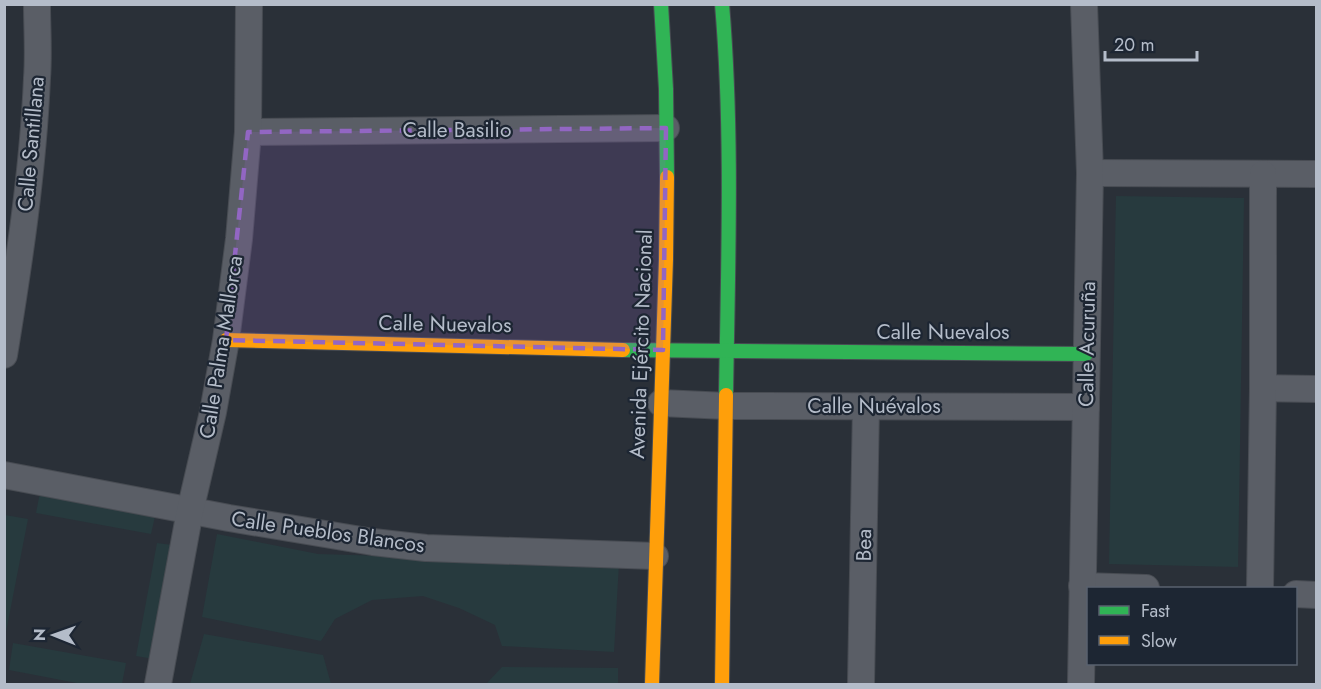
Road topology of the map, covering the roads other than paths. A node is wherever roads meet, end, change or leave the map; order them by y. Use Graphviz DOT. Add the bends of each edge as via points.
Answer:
graph roads {
  1 [pos="37,4"];
  2 [pos="249,4"];
  3 [pos="661,4"];
  4 [pos="722,4"];
  5 [pos="1084,4"];
  6 [pos="666,128"];
  7 [pos="248,132"];
  8 [pos="1090,173"];
  9 [pos="1263,174"];
  10 [pos="1317,174"];
  11 [pos="226,340"];
  12 [pos="663,350"];
  13 [pos="727,352"];
  14 [pos="1086,354"];
  15 [pos="4,355"];
  16 [pos="1263,388"];
  17 [pos="1317,389"];
  18 [pos="661,403"];
  19 [pos="727,406"];
  20 [pos="866,406"];
  21 [pos="1086,407"];
  22 [pos="4,475"];
  23 [pos="190,511"];
  24 [pos="655,556"];
  25 [pos="1082,586"];
  26 [pos="1114,587"];
  27 [pos="1260,587"];
  28 [pos="1297,594"];
  29 [pos="1317,595"];
  30 [pos="158,684"];
  31 [pos="651,684"];
  32 [pos="723,684"];
  33 [pos="861,684"];
  34 [pos="1081,684"];
  1 -- 15 [label="street, Calle Santillana" via="38,75 33,137 25,220"];
  2 -- 7 [label="street, Calle Palma Mallorca"];
  3 -- 6 [label="street, Avenida Ejército Nacional"];
  4 -- 13 [label="street" via="730,155"];
  5 -- 8 [label="street, Calle Acuruña"];
  6 -- 7 [label="street, Calle Basilio"];
  6 -- 12 [label="street, Avenida Ejército Nacional"];
  7 -- 11 [label="street, Calle Palma Mallorca"];
  8 -- 9 [label="street"];
  8 -- 14 [label="street, Calle Acuruña"];
  9 -- 10 [label="street"];
  9 -- 16 [label="street"];
  11 -- 12 [label="street, Calle Nuevalos"];
  11 -- 23 [label="street, Calle Palma Mallorca"];
  12 -- 13 [label="street"];
  12 -- 18 [label="street, Avenida Ejército Nacional"];
  13 -- 14 [label="street, Calle Nuevalos"];
  13 -- 19 [label="street"];
  14 -- 21 [label="street, Calle Acuruña"];
  16 -- 17 [label="street"];
  16 -- 27 [label="street"];
  18 -- 19 [label="street, Calle Nuévalos"];
  18 -- 24 [label="street, Avenida Ejército Nacional"];
  19 -- 20 [label="street, Calle Nuévalos"];
  19 -- 32 [label="street"];
  20 -- 21 [label="street, Calle Nuévalos"];
  20 -- 33 [label="street, Bea"];
  21 -- 25 [label="street, Calle Acuruña"];
  22 -- 23 [label="street, Calle Pueblos Blancos"];
  23 -- 24 [label="street, Calle Pueblos Blancos" via="373,542"];
  23 -- 30 [label="street, Calle Palma Mallorca"];
  24 -- 31 [label="street, Avenida Ejército Nacional"];
  25 -- 26 [label="street"];
  25 -- 34 [label="street, Calle Acuruña"];
  28 -- 29 [label="street"];
}
